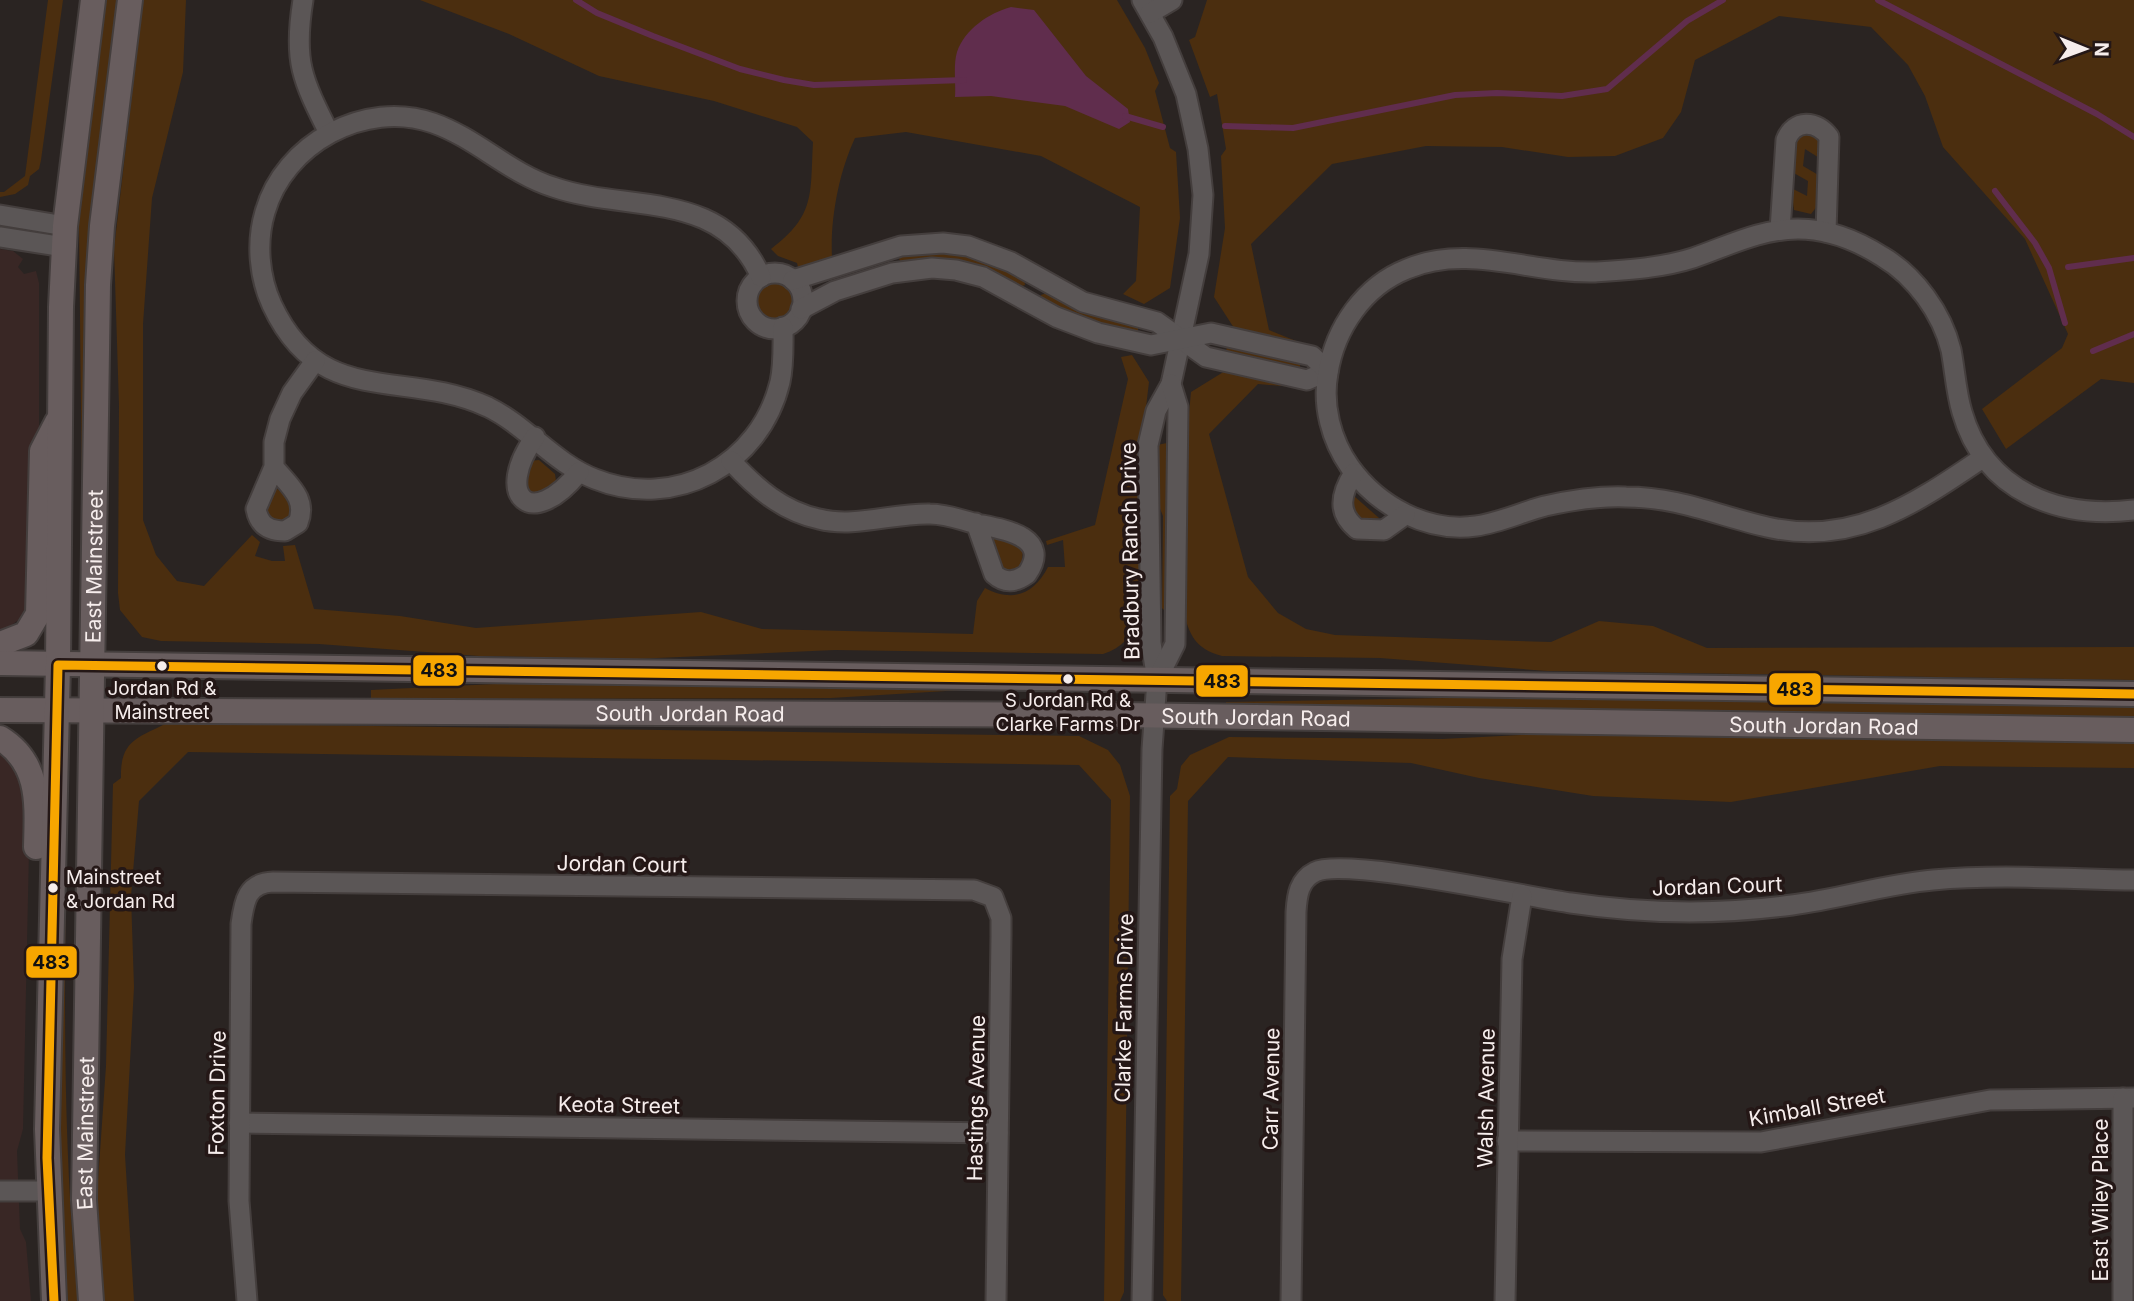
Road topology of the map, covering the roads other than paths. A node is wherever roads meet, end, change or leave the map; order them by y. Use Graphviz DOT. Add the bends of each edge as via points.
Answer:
graph roads {
  1 [pos="93,0"];
  2 [pos="130,0"];
  3 [pos="303,0"];
  4 [pos="1172,0"];
  5 [pos="1146,7"];
  6 [pos="329,133"];
  7 [pos="0,215"];
  8 [pos="1780,230"];
  9 [pos="1826,232"];
  10 [pos="0,237"];
  11 [pos="64,237"];
  12 [pos="886,250"];
  13 [pos="892,273"];
  14 [pos="761,276"];
  15 [pos="793,280"];
  16 [pos="1040,280"];
  17 [pos="1027,301"];
  18 [pos="802,309"];
  19 [pos="783,327"];
  20 [pos="1181,338"];
  21 [pos="315,361"];
  22 [pos="1328,371"];
  23 [pos="1171,384"];
  24 [pos="60,415"];
  25 [pos="535,437"];
  26 [pos="1984,457"];
  27 [pos="732,461"];
  28 [pos="274,467"];
  29 [pos="579,472"];
  30 [pos="1354,473"];
  31 [pos="2134,510"];
  32 [pos="1405,515"];
  33 [pos="976,523"];
  34 [pos="0,644"];
  35 [pos="0,663"];
  36 [pos="94,664"];
  37 [pos="58,665"];
  38 [pos="1157,680"];
  39 [pos="2134,694"];
  40 [pos="0,710"];
  41 [pos="57,711"];
  42 [pos="93,712"];
  43 [pos="1153,716"];
  44 [pos="2134,730"];
  45 [pos="0,738"];
  46 [pos="1304,879"];
  47 [pos="2134,880"];
  48 [pos="252,888"];
  49 [pos="1522,896"];
  50 [pos="993,897"];
  51 [pos="51,916"];
  52 [pos="2128,1098"];
  53 [pos="240,1123"];
  54 [pos="998,1133"];
  55 [pos="1507,1141"];
  56 [pos="0,1191"];
  57 [pos="47,1191"];
  58 [pos="54,1301"];
  59 [pos="92,1301"];
  60 [pos="247,1301"];
  61 [pos="996,1301"];
  62 [pos="1142,1301"];
  63 [pos="1291,1301"];
  64 [pos="1505,1301"];
  65 [pos="2123,1301"];
  1 -- 11 [label="main road, East Mainstreet"];
  2 -- 36 [label="main road, East Mainstreet" via="99,259"];
  3 -- 6 [label="street" via="300,70"];
  4 -- 5 [label="street"];
  5 -- 20 [label="street, Bradbury Ranch Drive" via="1186,94 1203,195 1200,244"];
  6 -- 14 [label="street" via="389,117 433,123 552,187 598,199 694,213 744,247"];
  6 -- 21 [label="street" via="300,155 278,183 265,212 260,244 268,298 287,333"];
  7 -- 11 [label="street"];
  8 -- 9 [label="street"];
  8 -- 9 [label="street" via="1786,141 1793,128 1806,123 1821,127 1829,137"];
  8 -- 22 [label="street" via="1690,259 1622,270 1548,270 1456,258 1413,266 1377,287 1356,308 1338,337"];
  9 -- 26 [label="street" via="1880,255 1925,297 1948,338 1962,413"];
  10 -- 11 [label="street"];
  11 -- 24 [label="main road, East Mainstreet"];
  12 -- 13 [label="street"];
  12 -- 15 [label="street"];
  12 -- 16 [label="street" via="914,244 968,246 1011,262"];
  13 -- 17 [label="street" via="932,268 969,272"];
  13 -- 18 [label="street" via="835,291"];
  14 -- 15 [label="street" via="775,273"];
  14 -- 19 [label="street" via="747,299 752,316 765,327"];
  15 -- 18 [label="street" via="801,290"];
  16 -- 17 [label="street"];
  16 -- 20 [label="street" via="1083,302 1157,322"];
  17 -- 20 [label="street" via="1072,324 1121,339 1151,345"];
  18 -- 19 [label="street"];
  19 -- 27 [label="street" via="782,366 772,405"];
  20 -- 22 [label="street" via="1211,333 1312,356"];
  20 -- 23 [label="street, Bradbury Ranch Drive"];
  21 -- 25 [label="street" via="363,382 459,396 493,410"];
  21 -- 28 [label="street" via="280,419"];
  22 -- 30 [label="street" via="1332,431"];
  23 -- 38 [label="street, Bradbury Ranch Drive" via="1156,411 1149,445 1151,643"];
  23 -- 38 [label="street, Bradbury Ranch Drive" via="1178,407 1175,644"];
  24 -- 34 [label="main road" via="42,451 38,614 26,634"];
  24 -- 37 [label="main road, East Mainstreet"];
  25 -- 29 [label="street"];
  25 -- 29 [label="street" via="522,456 516,478 519,495 525,500 536,504 548,500"];
  26 -- 31 [label="street" via="2018,489 2057,508 2086,513"];
  26 -- 32 [label="street" via="1908,508 1872,522 1822,531 1765,527 1712,509 1651,497 1585,499 1475,526"];
  27 -- 29 [label="street" via="697,480 663,489 618,487"];
  27 -- 33 [label="street" via="770,498 819,519 852,522 930,514"];
  30 -- 32 [label="street"];
  30 -- 32 [label="street" via="1343,488 1342,506 1357,529 1384,530"];
  35 -- 37 [label="main road, South Jordan Road"];
  36 -- 37 [label="main road, South Jordan Road"];
  36 -- 38 [label="main road, South Jordan Road"];
  36 -- 42 [label="main road, East Mainstreet"];
  37 -- 41 [label="main road, East Mainstreet"];
  38 -- 39 [label="main road, South Jordan Road"];
  38 -- 43 [label="street, Bradbury Ranch Drive"];
  40 -- 41 [label="main road, South Jordan Road"];
  41 -- 42 [label="main road, South Jordan Road"];
  41 -- 51 [label="main road, East Mainstreet"];
  42 -- 43 [label="main road, South Jordan Road"];
  42 -- 59 [label="main road, East Mainstreet" via="84,1200"];
  43 -- 44 [label="main road, South Jordan Road"];
  43 -- 62 [label="street, Clarke Farms Drive"];
  45 -- 51 [label="main road" via="24,761 36,787 36,870"];
  46 -- 49 [label="street, Jordan Court" via="1332,868 1375,870"];
  46 -- 63 [label="street, Carr Avenue" via="1296,912"];
  47 -- 49 [label="street, Jordan Court" via="1935,880 1793,905 1714,912 1616,909"];
  48 -- 50 [label="street, Jordan Court" via="273,882 974,890"];
  48 -- 53 [label="street, Foxton Drive" via="241,924"];
  49 -- 55 [label="street, Walsh Avenue" via="1512,959"];
  50 -- 54 [label="street, Hastings Avenue" via="1001,918"];
  51 -- 57 [label="main road, East Mainstreet"];
  52 -- 55 [label="street, Kimball Street" via="1990,1100 1760,1142"];
  52 -- 65 [label="street, East Wiley Place"];
  53 -- 54 [label="street, Keota Street"];
  53 -- 60 [label="street, Foxton Drive" via="239,1201"];
  54 -- 61 [label="street, Hastings Avenue"];
  55 -- 64 [label="street, Walsh Avenue"];
  56 -- 57 [label="street"];
  57 -- 58 [label="main road, East Mainstreet"];
}
